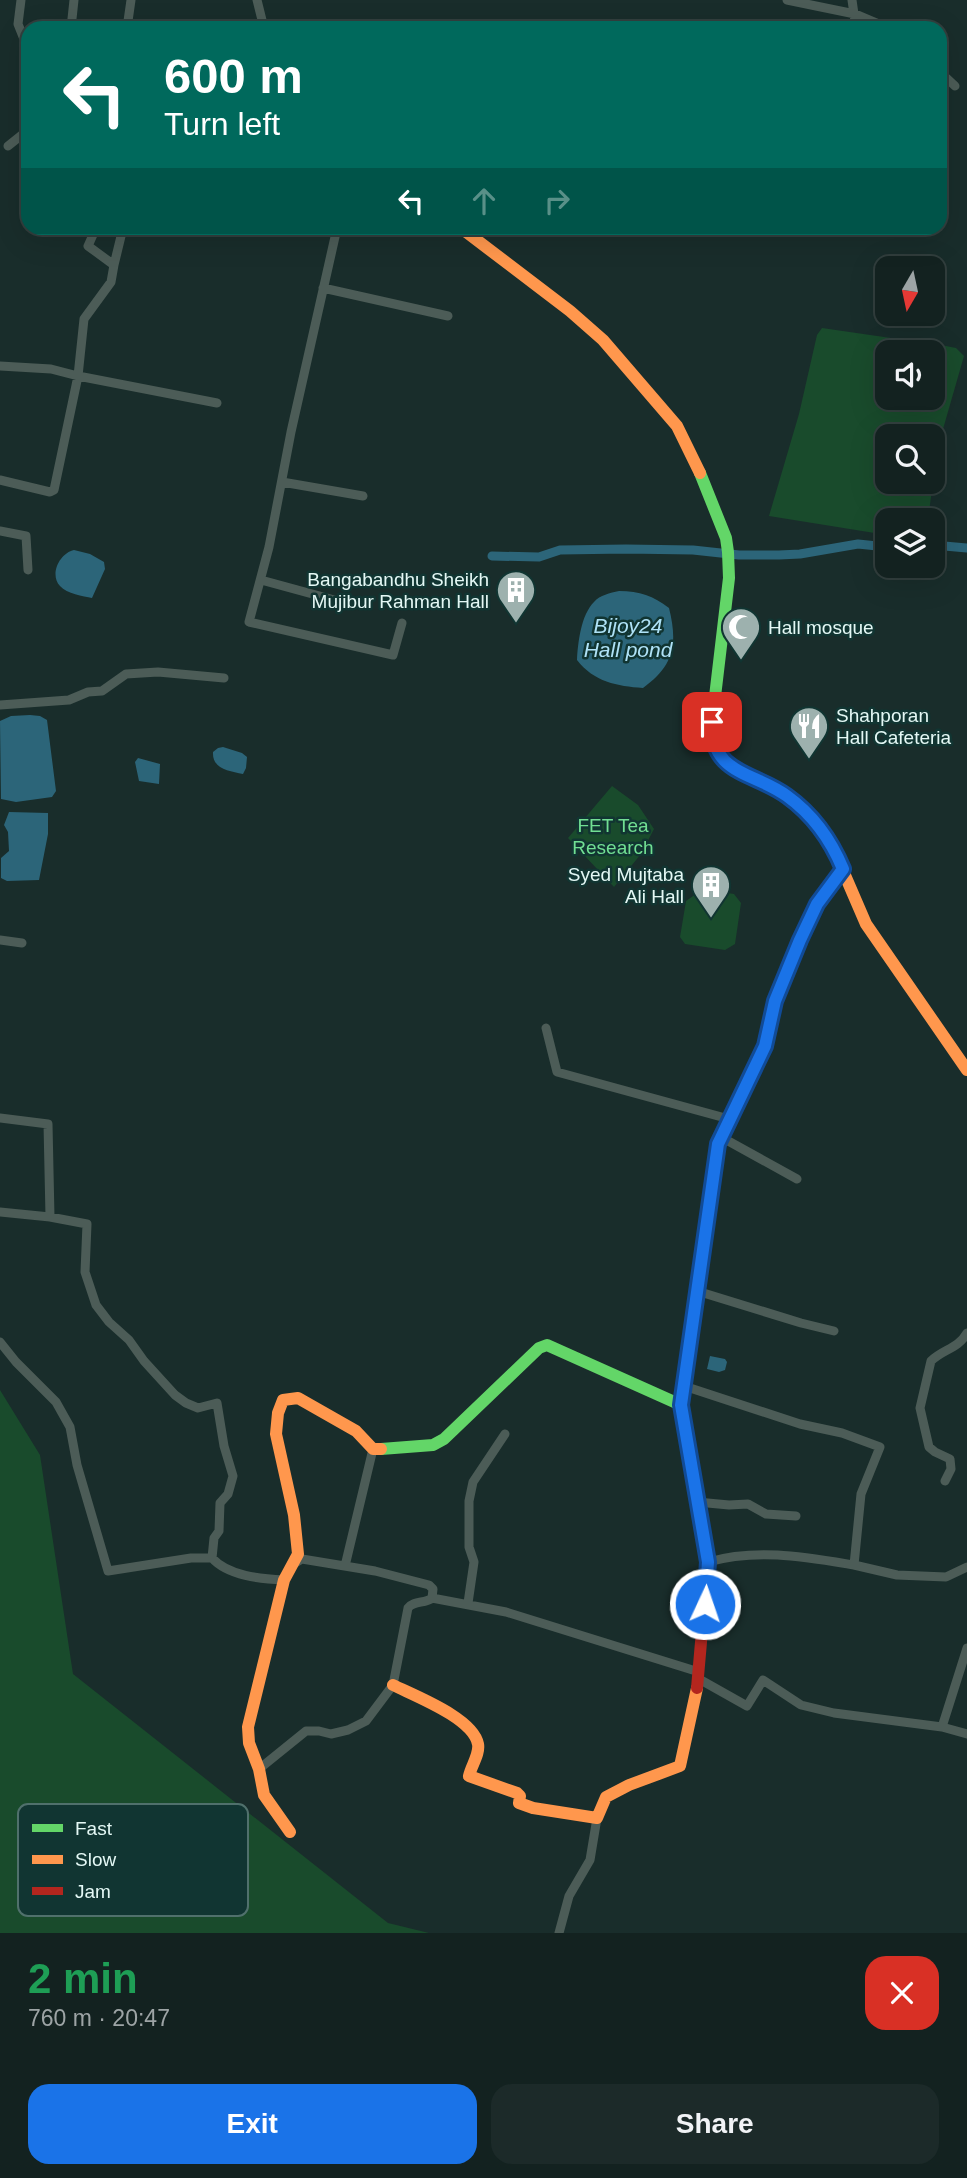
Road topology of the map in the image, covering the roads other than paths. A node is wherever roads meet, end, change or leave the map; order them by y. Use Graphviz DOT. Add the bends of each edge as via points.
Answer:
graph roads {
  1 [pos="21,0"];
  2 [pos="74,0"];
  3 [pos="131,0"];
  4 [pos="257,0"];
  5 [pos="787,0"];
  6 [pos="852,0"];
  7 [pos="855,14"];
  8 [pos="72,21"];
  9 [pos="128,21"];
  10 [pos="262,21"];
  11 [pos="856,21"];
  12 [pos="872,21"];
  13 [pos="21,32"];
  14 [pos="947,79"];
  15 [pos="955,86"];
  16 [pos="21,136"];
  17 [pos="8,146"];
  18 [pos="93,235"];
  19 [pos="121,235"];
  20 [pos="335,235"];
  21 [pos="470,235"];
  22 [pos="114,265"];
  23 [pos="323,288"];
  24 [pos="448,316"];
  25 [pos="0,366"];
  26 [pos="78,376"];
  27 [pos="217,403"];
  28 [pos="0,480"];
  29 [pos="282,482"];
  30 [pos="363,496"];
  31 [pos="0,530"];
  32 [pos="28,570"];
  33 [pos="261,580"];
  34 [pos="349,604"];
  35 [pos="402,623"];
  36 [pos="224,678"];
  37 [pos="0,705"];
  38 [pos="843,869"];
  39 [pos="0,940"];
  40 [pos="22,943"];
  41 [pos="546,1028"];
  42 [pos="967,1070"];
  43 [pos="0,1118"];
  44 [pos="729,1119"];
  45 [pos="721,1137"];
  46 [pos="797,1179"];
  47 [pos="0,1212"];
  48 [pos="50,1217"];
  49 [pos="697,1291"];
  50 [pos="834,1331"];
  51 [pos="967,1333"];
  52 [pos="0,1342"];
  53 [pos="684,1386"];
  54 [pos="681,1405"];
  55 [pos="505,1434"];
  56 [pos="373,1449"];
  57 [pos="945,1481"];
  58 [pos="697,1502"];
  59 [pos="796,1516"];
  60 [pos="212,1558"];
  61 [pos="708,1562"];
  62 [pos="854,1565"];
  63 [pos="291,1566"];
  64 [pos="345,1566"];
  65 [pos="967,1567"];
  66 [pos="284,1580"];
  67 [pos="432,1598"];
  68 [pos="468,1603"];
  69 [pos="967,1648"];
  70 [pos="699,1676"];
  71 [pos="393,1685"];
  72 [pos="942,1727"];
  73 [pos="967,1734"];
  74 [pos="259,1769"];
  75 [pos="597,1818"];
  76 [pos="290,1832"];
  77 [pos="559,1933"];
  1 -- 13 [label="street"];
  2 -- 8 [label="street"];
  3 -- 9 [label="street"];
  4 -- 10 [label="street"];
  5 -- 7 [label="street"];
  6 -- 7 [label="street"];
  7 -- 11 [label="street"];
  7 -- 12 [label="street"];
  14 -- 15 [label="street"];
  16 -- 17 [label="street"];
  18 -- 22 [label="street" via="88,246"];
  19 -- 22 [label="street"];
  20 -- 23 [label="street"];
  21 -- 38 [label="street" via="603,340 677,425 707,488 728,554 712,722 714,745 735,768 800,806 823,833"];
  22 -- 26 [label="street" via="111,282 84,318"];
  23 -- 24 [label="street"];
  23 -- 29 [label="street"];
  25 -- 26 [label="street" via="51,369"];
  26 -- 27 [label="street"];
  26 -- 28 [label="street" via="54,490"];
  29 -- 30 [label="street"];
  29 -- 33 [label="street"];
  31 -- 32 [label="street" via="26,537"];
  33 -- 34 [label="street"];
  33 -- 35 [label="street" via="249,622 393,655"];
  36 -- 37 [label="street" via="126,674 102,691 69,700"];
  38 -- 42 [label="street" via="866,924"];
  38 -- 44 [label="street" via="817,904 800,940 775,1001 765,1046"];
  39 -- 40 [label="street"];
  41 -- 44 [label="street" via="557,1072"];
  43 -- 48 [label="street" via="48,1124"];
  44 -- 45 [label="street"];
  45 -- 46 [label="street"];
  45 -- 49 [label="street"];
  47 -- 48 [label="street"];
  48 -- 60 [label="street" via="87,1224 85,1272 96,1305 144,1361 186,1403 198,1408 217,1403 233,1476 220,1503"];
  49 -- 50 [label="street"];
  49 -- 53 [label="street"];
  51 -- 57 [label="street" via="957,1346 931,1361 920,1408 929,1447 950,1459"];
  52 -- 60 [label="street" via="56,1402 70,1427 108,1571"];
  53 -- 54 [label="street"];
  53 -- 62 [label="street" via="880,1447 861,1494"];
  54 -- 56 [label="street" via="547,1345 538,1348 444,1439 433,1445"];
  54 -- 58 [label="street"];
  55 -- 68 [label="street" via="473,1482 468,1537 474,1563"];
  56 -- 63 [label="street" via="356,1431 298,1398 283,1400 276,1434 297,1533 298,1554"];
  56 -- 64 [label="street"];
  58 -- 59 [label="street" via="748,1504 766,1514"];
  58 -- 61 [label="street"];
  60 -- 66 [label="street" via="257,1578"];
  61 -- 62 [label="street" via="731,1555 793,1554"];
  61 -- 70 [label="street"];
  62 -- 65 [label="street" via="897,1575 946,1577"];
  63 -- 64 [label="street" via="302,1559"];
  63 -- 66 [label="street"];
  64 -- 67 [label="street" via="429,1585"];
  66 -- 74 [label="street" via="248,1727"];
  67 -- 68 [label="street"];
  67 -- 71 [label="street" via="408,1608"];
  68 -- 70 [label="street"];
  69 -- 72 [label="street"];
  70 -- 72 [label="street" via="747,1706 763,1681 801,1705"];
  70 -- 75 [label="street" via="680,1766 606,1797"];
  71 -- 74 [label="street" via="366,1721 331,1734 306,1731"];
  71 -- 75 [label="street" via="460,1721 472,1734 478,1745 469,1776 517,1793 519,1803 533,1808"];
  72 -- 73 [label="street"];
  74 -- 76 [label="street" via="264,1795"];
  75 -- 77 [label="street" via="590,1860 569,1896"];
}
